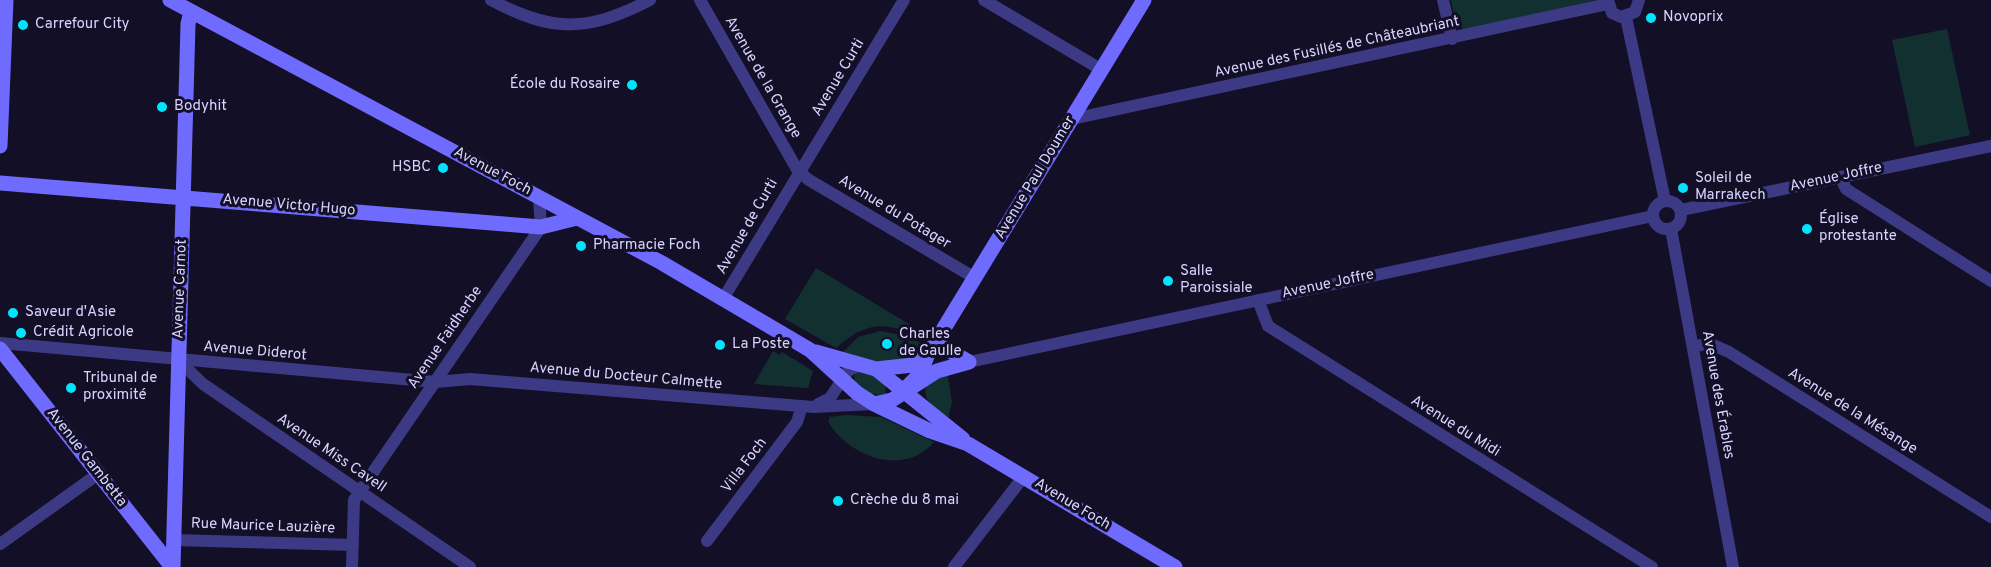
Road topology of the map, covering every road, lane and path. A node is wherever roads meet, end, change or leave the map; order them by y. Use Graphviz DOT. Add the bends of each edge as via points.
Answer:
graph roads {
  1 [pos="6,0"];
  2 [pos="170,0"];
  3 [pos="491,0"];
  4 [pos="650,0"];
  5 [pos="700,0"];
  6 [pos="904,0"];
  7 [pos="984,0"];
  8 [pos="1143,0"];
  9 [pos="1443,0"];
  10 [pos="1639,0"];
  11 [pos="1608,2"];
  12 [pos="191,11"];
  13 [pos="1626,17"];
  14 [pos="1452,39"];
  15 [pos="1101,70"];
  16 [pos="1072,118"];
  17 [pos="0,146"];
  18 [pos="1991,146"];
  19 [pos="798,171"];
  20 [pos="1841,178"];
  21 [pos="0,183"];
  22 [pos="182,198"];
  23 [pos="538,198"];
  24 [pos="1665,201"];
  25 [pos="1681,210"];
  26 [pos="1653,216"];
  27 [pos="576,218"];
  28 [pos="541,227"];
  29 [pos="1671,229"];
  30 [pos="975,278"];
  31 [pos="1991,281"];
  32 [pos="723,299"];
  33 [pos="1258,300"];
  34 [pos="936,343"];
  35 [pos="0,344"];
  36 [pos="1694,346"];
  37 [pos="0,349"];
  38 [pos="810,350"];
  39 [pos="927,356"];
  40 [pos="179,361"];
  41 [pos="969,362"];
  42 [pos="859,364"];
  43 [pos="876,369"];
  44 [pos="844,380"];
  45 [pos="435,382"];
  46 [pos="904,390"];
  47 [pos="874,404"];
  48 [pos="808,406"];
  49 [pos="968,444"];
  50 [pos="98,474"];
  51 [pos="1024,476"];
  52 [pos="359,491"];
  53 [pos="1991,517"];
  54 [pos="172,540"];
  55 [pos="706,541"];
  56 [pos="0,544"];
  57 [pos="353,545"];
  58 [pos="172,567"];
  59 [pos="352,567"];
  60 [pos="470,567"];
  61 [pos="954,567"];
  62 [pos="1175,567"];
  63 [pos="1652,567"];
  64 [pos="1733,567"];
  1 -- 17 [label="street"];
  2 -- 12 [label="street, Avenue Foch"];
  3 -- 4 [label="street" via="522,16 552,24 581,25 602,21"];
  5 -- 19 [label="street, Avenue de la Grange"];
  6 -- 19 [label="street, Avenue Curti"];
  7 -- 15 [label="street"];
  8 -- 15 [label="street, Avenue Paul Doumer"];
  9 -- 14 [label="street"];
  10 -- 13 [label="street" via="1635,12"];
  11 -- 13 [label="street" via="1616,16"];
  11 -- 14 [label="street, Avenue des Fusillés de Châteaubriant"];
  12 -- 22 [label="street, Avenue Carnot"];
  12 -- 23 [label="street, Avenue Foch"];
  13 -- 24 [label="street"];
  14 -- 16 [label="street, Avenue des Fusillés de Châteaubriant"];
  15 -- 16 [label="street, Avenue Paul Doumer"];
  16 -- 30 [label="street, Avenue Paul Doumer"];
  18 -- 20 [label="street, Avenue Joffre"];
  19 -- 30 [label="street, Avenue du Potager"];
  19 -- 32 [label="street, Avenue de Curti"];
  20 -- 25 [label="street, Avenue Joffre"];
  20 -- 31 [label="street" via="1846,189"];
  21 -- 22 [label="street, Avenue Victor Hugo"];
  22 -- 28 [label="street, Avenue Victor Hugo"];
  22 -- 40 [label="street, Avenue Carnot"];
  23 -- 27 [label="street, Avenue Foch"];
  23 -- 28 [label="street"];
  24 -- 25 [label="street" via="1675,203"];
  24 -- 26 [label="street" via="1656,206"];
  25 -- 29 [label="street" via="1681,220"];
  26 -- 29 [label="street" via="1657,225"];
  26 -- 33 [label="street, Avenue Joffre"];
  27 -- 28 [label="street, Avenue Victor Hugo"];
  27 -- 32 [label="street, Avenue Foch"];
  28 -- 45 [label="street, Avenue Faidherbe"];
  29 -- 36 [label="street, Avenue des Érables"];
  30 -- 34 [label="street, Avenue Paul Doumer"];
  32 -- 38 [label="street, Avenue Foch"];
  33 -- 41 [label="street, Avenue Joffre"];
  33 -- 63 [label="street, Avenue du Midi" via="1268,326"];
  34 -- 39 [label="street, Avenue Paul Doumer"];
  34 -- 41 [label="street"];
  35 -- 40 [label="street, Avenue Diderot"];
  36 -- 53 [label="street, Avenue de la Mésange" via="1711,344 1728,352"];
  36 -- 64 [label="street, Avenue des Érables"];
  37 -- 50 [label="street, Avenue Gambetta"];
  38 -- 42 [label="street, Avenue Foch"];
  38 -- 44 [label="street, Avenue Foch"];
  39 -- 43 [label="street" via="913,365"];
  39 -- 46 [label="street, Avenue Paul Doumer" via="921,373"];
  40 -- 45 [label="street, Avenue Diderot"];
  40 -- 52 [label="street, Avenue Miss Cavell" via="204,384"];
  40 -- 54 [label="street, Avenue Carnot"];
  41 -- 46 [label="street" via="937,371"];
  42 -- 43 [label="street, Avenue Foch"];
  42 -- 44 [label="street" via="848,371"];
  43 -- 46 [label="street, Avenue Foch"];
  44 -- 47 [label="street, Avenue Foch"];
  44 -- 48 [label="street" via="830,398"];
  45 -- 48 [label="street, Avenue du Docteur Calmette" via="470,379"];
  45 -- 52 [label="street, Avenue Faidherbe"];
  46 -- 47 [label="street" via="892,400"];
  46 -- 49 [label="street, Avenue Foch"];
  47 -- 48 [label="street, Avenue du Docteur Calmette"];
  47 -- 49 [label="street, Avenue Foch"];
  48 -- 55 [label="street, Villa Foch"];
  49 -- 51 [label="street, Avenue Foch"];
  50 -- 56 [label="street"];
  50 -- 58 [label="street, Avenue Gambetta"];
  51 -- 61 [label="street"];
  51 -- 62 [label="street, Avenue Foch"];
  52 -- 57 [label="street" via="354,500"];
  52 -- 60 [label="street, Avenue Miss Cavell"];
  54 -- 57 [label="street, Rue Maurice Lauzière"];
  54 -- 58 [label="street, Avenue Carnot"];
  57 -- 59 [label="street"];
}
